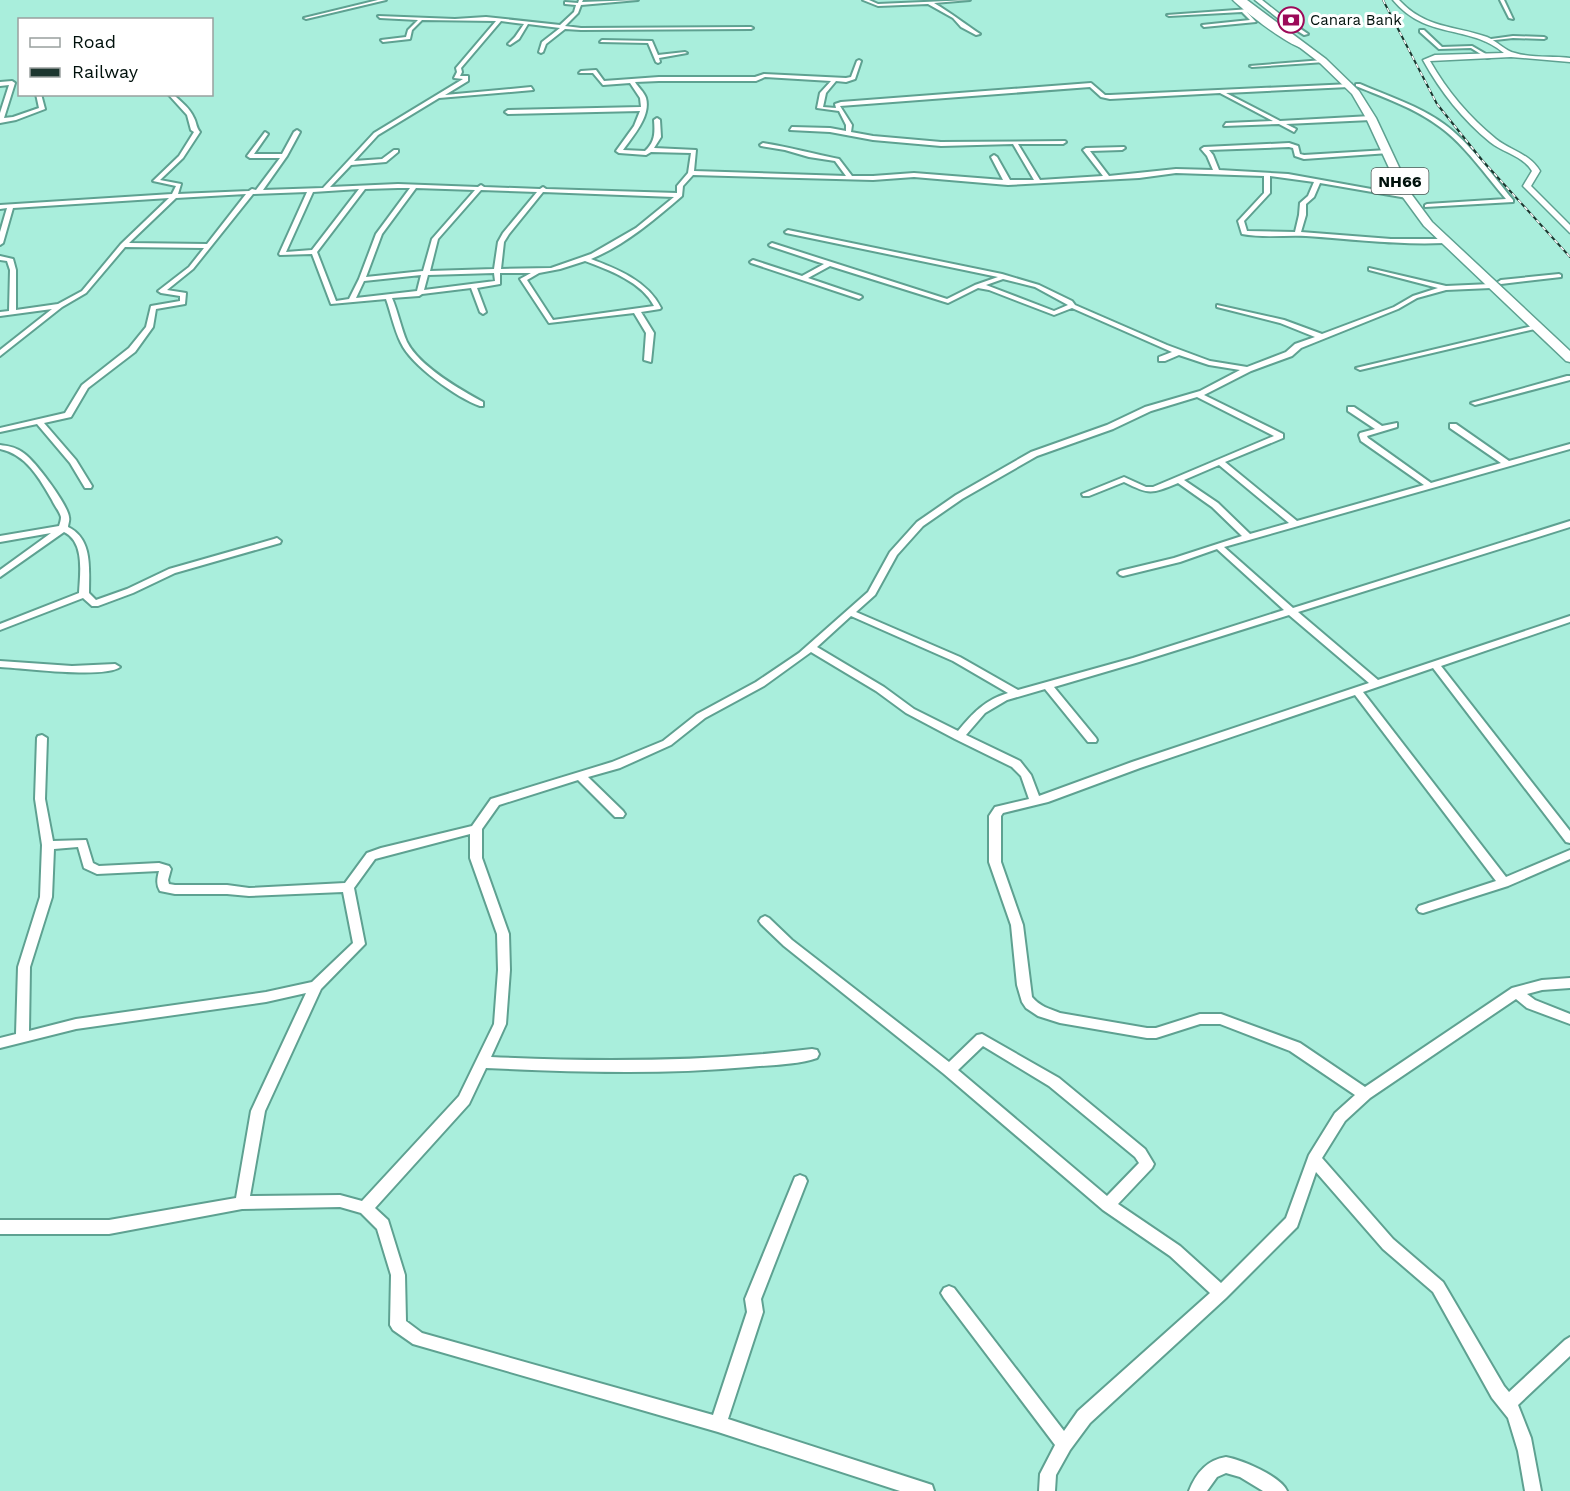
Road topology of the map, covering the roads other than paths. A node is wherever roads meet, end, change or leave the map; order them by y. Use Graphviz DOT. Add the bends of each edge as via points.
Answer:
graph roads {
  1 [pos="384,0"];
  2 [pos="628,0"];
  3 [pos="636,0"];
  4 [pos="865,0"];
  5 [pos="968,0"];
  6 [pos="1236,0"];
  7 [pos="1258,0"];
  8 [pos="1396,0"];
  9 [pos="1502,0"];
  10 [pos="580,2"];
  11 [pos="929,2"];
  12 [pos="567,3"];
  13 [pos="1247,5"];
  14 [pos="1169,15"];
  15 [pos="381,17"];
  16 [pos="306,18"];
  17 [pos="1511,18"];
  18 [pos="421,20"];
  19 [pos="499,21"];
  20 [pos="1283,22"];
  21 [pos="526,24"];
  22 [pos="681,24"];
  23 [pos="1204,26"];
  24 [pos="563,27"];
  25 [pos="752,28"];
  26 [pos="597,29"];
  27 [pos="685,29"];
  28 [pos="1422,31"];
  29 [pos="978,34"];
  30 [pos="1306,34"];
  31 [pos="1544,38"];
  32 [pos="1486,40"];
  33 [pos="383,41"];
  34 [pos="510,44"];
  35 [pos="541,52"];
  36 [pos="685,53"];
  37 [pos="1511,55"];
  38 [pos="1489,57"];
  39 [pos="1570,60"];
  40 [pos="859,61"];
  41 [pos="1323,61"];
  42 [pos="1252,66"];
  43 [pos="581,72"];
  44 [pos="834,80"];
  45 [pos="18,82"];
  46 [pos="632,82"];
  47 [pos="12,83"];
  48 [pos="0,84"];
  49 [pos="1354,85"];
  50 [pos="531,89"];
  51 [pos="1223,92"];
  52 [pos="39,96"];
  53 [pos="172,96"];
  54 [pos="440,97"];
  55 [pos="643,109"];
  56 [pos="838,109"];
  57 [pos="508,112"];
  58 [pos="1371,118"];
  59 [pos="1,120"];
  60 [pos="657,120"];
  61 [pos="1281,122"];
  62 [pos="1226,125"];
  63 [pos="792,129"];
  64 [pos="1294,130"];
  65 [pos="297,132"];
  66 [pos="848,133"];
  67 [pos="265,134"];
  68 [pos="1063,142"];
  69 [pos="1015,144"];
  70 [pos="763,146"];
  71 [pos="1122,148"];
  72 [pos="650,150"];
  73 [pos="396,151"];
  74 [pos="1387,152"];
  75 [pos="284,156"];
  76 [pos="994,157"];
  77 [pos="348,163"];
  78 [pos="1407,171"];
  79 [pos="1217,172"];
  80 [pos="691,173"];
  81 [pos="1267,174"];
  82 [pos="850,177"];
  83 [pos="406,178"];
  84 [pos="1107,178"];
  85 [pos="1038,182"];
  86 [pos="1317,182"];
  87 [pos="1008,183"];
  88 [pos="398,186"];
  89 [pos="415,186"];
  90 [pos="481,187"];
  91 [pos="363,188"];
  92 [pos="311,189"];
  93 [pos="325,189"];
  94 [pos="543,189"];
  95 [pos="255,191"];
  96 [pos="667,191"];
  97 [pos="1419,193"];
  98 [pos="680,195"];
  99 [pos="1407,195"];
  100 [pos="174,196"];
  101 [pos="1427,206"];
  102 [pos="0,207"];
  103 [pos="10,207"];
  104 [pos="1570,230"];
  105 [pos="788,232"];
  106 [pos="1297,234"];
  107 [pos="1444,241"];
  108 [pos="0,243"];
  109 [pos="772,245"];
  110 [pos="123,246"];
  111 [pos="210,246"];
  112 [pos="314,252"];
  113 [pos="0,258"];
  114 [pos="583,258"];
  115 [pos="753,262"];
  116 [pos="830,263"];
  117 [pos="1371,269"];
  118 [pos="545,270"];
  119 [pos="498,271"];
  120 [pos="425,273"];
  121 [pos="1002,276"];
  122 [pos="1559,276"];
  123 [pos="362,279"];
  124 [pos="803,279"];
  125 [pos="1496,284"];
  126 [pos="473,286"];
  127 [pos="977,286"];
  128 [pos="1446,288"];
  129 [pos="419,294"];
  130 [pos="388,296"];
  131 [pos="859,297"];
  132 [pos="351,301"];
  133 [pos="60,306"];
  134 [pos="1072,306"];
  135 [pos="1219,306"];
  136 [pos="12,312"];
  137 [pos="483,312"];
  138 [pos="637,312"];
  139 [pos="0,314"];
  140 [pos="1537,327"];
  141 [pos="1320,336"];
  142 [pos="1570,346"];
  143 [pos="1180,352"];
  144 [pos="0,354"];
  145 [pos="1570,358"];
  146 [pos="1162,359"];
  147 [pos="648,360"];
  148 [pos="1359,368"];
  149 [pos="1248,369"];
  150 [pos="1570,378"];
  151 [pos="1198,395"];
  152 [pos="1475,403"];
  153 [pos="480,404"];
  154 [pos="1351,409"];
  155 [pos="39,422"];
  156 [pos="1394,425"];
  157 [pos="1453,426"];
  158 [pos="1382,429"];
  159 [pos="2,430"];
  160 [pos="1570,446"];
  161 [pos="4,447"];
  162 [pos="1220,462"];
  163 [pos="1508,464"];
  164 [pos="1179,480"];
  165 [pos="1429,485"];
  166 [pos="88,486"];
  167 [pos="1086,494"];
  168 [pos="1296,524"];
  169 [pos="1570,524"];
  170 [pos="63,528"];
  171 [pos="1248,537"];
  172 [pos="0,539"];
  173 [pos="277,541"];
  174 [pos="1218,546"];
  175 [pos="1123,573"];
  176 [pos="0,574"];
  177 [pos="84,594"];
  178 [pos="1290,611"];
  179 [pos="851,613"];
  180 [pos="1570,619"];
  181 [pos="0,627"];
  182 [pos="811,648"];
  183 [pos="0,664"];
  184 [pos="1435,664"];
  185 [pos="115,667"];
  186 [pos="1047,685"];
  187 [pos="1377,685"];
  188 [pos="1357,691"];
  189 [pos="1016,694"];
  190 [pos="959,737"];
  191 [pos="42,738"];
  192 [pos="1092,740"];
  193 [pos="581,777"];
  194 [pos="1035,802"];
  195 [pos="620,814"];
  196 [pos="476,829"];
  197 [pos="1570,839"];
  198 [pos="48,845"];
  199 [pos="1570,854"];
  200 [pos="1504,884"];
  201 [pos="348,887"];
  202 [pos="1423,909"];
  203 [pos="765,921"];
  204 [pos="1570,983"];
  205 [pos="316,986"];
  206 [pos="1516,992"];
  207 [pos="1570,1019"];
  208 [pos="22,1037"];
  209 [pos="0,1044"];
  210 [pos="812,1054"];
  211 [pos="483,1062"];
  212 [pos="949,1070"];
  213 [pos="1365,1094"];
  214 [pos="1314,1159"];
  215 [pos="800,1180"];
  216 [pos="242,1203"];
  217 [pos="1108,1205"];
  218 [pos="365,1208"];
  219 [pos="1,1229"];
  220 [pos="949,1293"];
  221 [pos="1221,1293"];
  222 [pos="1570,1345"];
  223 [pos="1509,1402"];
  224 [pos="718,1424"];
  225 [pos="1064,1444"];
  226 [pos="926,1491"];
  227 [pos="1047,1491"];
  228 [pos="1197,1491"];
  229 [pos="1279,1491"];
  230 [pos="1533,1491"];
  1 -- 16 [label="street"];
  2 -- 3 [label="street"];
  2 -- 10 [label="street"];
  4 -- 11 [label="street" via="878,5"];
  5 -- 11 [label="street"];
  6 -- 13 [label="street"];
  7 -- 20 [label="street"];
  8 -- 32 [label="street" via="1419,21"];
  9 -- 17 [label="street"];
  10 -- 12 [label="street"];
  10 -- 24 [label="street"];
  11 -- 29 [label="street"];
  13 -- 14 [label="street"];
  13 -- 20 [label="highway, NH66"];
  13 -- 23 [label="street" via="1254,21"];
  13 -- 41 [label="highway, NH66"];
  15 -- 18 [label="street"];
  18 -- 19 [label="street"];
  18 -- 33 [label="street" via="410,30 408,38"];
  19 -- 21 [label="street"];
  19 -- 54 [label="street" via="458,68 456,76 467,78"];
  20 -- 30 [label="street"];
  20 -- 49 [label="highway, NH66" via="1334,63"];
  21 -- 24 [label="street"];
  21 -- 34 [label="street"];
  22 -- 27 [label="street"];
  24 -- 26 [label="street"];
  24 -- 35 [label="street" via="544,43"];
  25 -- 27 [label="street"];
  26 -- 27 [label="street"];
  26 -- 36 [label="street" via="603,43 650,42 657,60"];
  28 -- 38 [label="street" via="1441,48 1472,47"];
  31 -- 32 [label="street"];
  32 -- 37 [label="street"];
  37 -- 38 [label="street"];
  37 -- 39 [label="street"];
  38 -- 104 [label="street" via="1426,60 1459,108 1496,143 1533,164 1536,171 1527,186"];
  40 -- 44 [label="street" via="852,79"];
  41 -- 42 [label="street"];
  41 -- 49 [label="highway, NH66"];
  43 -- 46 [label="street" via="594,71 603,83"];
  44 -- 46 [label="street" via="764,75 756,79"];
  44 -- 56 [label="street" via="823,93 820,108"];
  45 -- 47 [label="street"];
  46 -- 55 [label="street" via="643,97"];
  47 -- 48 [label="street"];
  47 -- 59 [label="street"];
  49 -- 51 [label="street"];
  49 -- 58 [label="highway, NH66"];
  49 -- 78 [label="highway, NH66" via="1376,108"];
  49 -- 101 [label="street" via="1423,113 1443,126 1510,201"];
  50 -- 54 [label="street"];
  51 -- 56 [label="street" via="1106,97 1091,85 1069,85 841,104"];
  51 -- 61 [label="street"];
  52 -- 59 [label="street" via="42,109 14,120"];
  53 -- 100 [label="street" via="195,122 196,132 181,157 156,181 179,185"];
  54 -- 77 [label="street" via="375,134"];
  55 -- 57 [label="street"];
  55 -- 72 [label="street" via="619,151"];
  56 -- 66 [label="street" via="848,121"];
  58 -- 61 [label="street"];
  58 -- 74 [label="highway, NH66"];
  60 -- 72 [label="street" via="658,137"];
  61 -- 62 [label="street"];
  61 -- 64 [label="street"];
  63 -- 66 [label="street"];
  65 -- 75 [label="street"];
  66 -- 69 [label="street" via="941,144"];
  67 -- 75 [label="street" via="250,156"];
  68 -- 69 [label="street"];
  69 -- 85 [label="street"];
  70 -- 82 [label="street" via="837,160"];
  71 -- 84 [label="street" via="1086,150"];
  72 -- 80 [label="street" via="694,151"];
  73 -- 77 [label="street" via="384,161"];
  74 -- 79 [label="street" via="1304,157 1289,145 1204,149"];
  74 -- 99 [label="highway, NH66"];
  75 -- 95 [label="street"];
  76 -- 87 [label="street"];
  77 -- 93 [label="street"];
  79 -- 81 [label="street"];
  79 -- 84 [label="street" via="1176,171"];
  80 -- 82 [label="street"];
  80 -- 98 [label="street" via="680,186"];
  81 -- 86 [label="street"];
  81 -- 106 [label="street" via="1267,193 1241,221 1244,232"];
  82 -- 87 [label="street" via="941,176"];
  83 -- 88 [label="street"];
  84 -- 85 [label="street"];
  85 -- 87 [label="street"];
  86 -- 99 [label="street"];
  86 -- 106 [label="street" via="1311,197 1304,200"];
  88 -- 89 [label="street"];
  88 -- 91 [label="street"];
  89 -- 90 [label="street"];
  89 -- 123 [label="street" via="379,234"];
  90 -- 94 [label="street"];
  90 -- 120 [label="street" via="435,239"];
  91 -- 93 [label="street"];
  91 -- 112 [label="street"];
  92 -- 93 [label="street"];
  92 -- 95 [label="street"];
  92 -- 112 [label="street" via="282,254"];
  94 -- 98 [label="street"];
  94 -- 119 [label="street" via="501,242"];
  95 -- 100 [label="street"];
  95 -- 111 [label="street"];
  96 -- 98 [label="street"];
  97 -- 101 [label="highway, NH66"];
  98 -- 114 [label="street" via="638,231"];
  99 -- 107 [label="highway, NH66"];
  100 -- 103 [label="street"];
  100 -- 110 [label="street"];
  101 -- 125 [label="highway, NH66"];
  102 -- 103 [label="street"];
  103 -- 108 [label="street"];
  105 -- 121 [label="street"];
  106 -- 107 [label="street" via="1406,243"];
  107 -- 125 [label="highway, NH66"];
  109 -- 116 [label="street"];
  110 -- 111 [label="street"];
  110 -- 133 [label="street" via="84,292"];
  111 -- 155 [label="street" via="191,268 161,291 184,294 183,303 154,306 149,327 132,350 85,387 68,415"];
  112 -- 132 [label="street" via="333,303"];
  113 -- 136 [label="street" via="10,259 14,270"];
  114 -- 118 [label="street"];
  114 -- 138 [label="street" via="632,281 657,304 658,308"];
  115 -- 124 [label="street"];
  116 -- 124 [label="street"];
  116 -- 127 [label="street" via="948,301"];
  117 -- 128 [label="street"];
  118 -- 119 [label="street"];
  118 -- 138 [label="street" via="523,279 551,322"];
  119 -- 120 [label="street"];
  119 -- 126 [label="street" via="498,283"];
  120 -- 123 [label="street"];
  120 -- 129 [label="street"];
  121 -- 127 [label="street"];
  121 -- 134 [label="street" via="1037,286"];
  122 -- 125 [label="street"];
  123 -- 132 [label="street"];
  124 -- 131 [label="street"];
  125 -- 128 [label="street"];
  125 -- 140 [label="highway, NH66"];
  125 -- 142 [label="highway, NH66"];
  126 -- 129 [label="street"];
  126 -- 137 [label="street"];
  127 -- 134 [label="street" via="1054,313"];
  128 -- 141 [label="street"];
  129 -- 130 [label="street"];
  130 -- 132 [label="street"];
  130 -- 153 [label="street" via="409,351 451,388"];
  133 -- 136 [label="street"];
  133 -- 144 [label="street"];
  134 -- 143 [label="street"];
  135 -- 141 [label="street" via="1282,321"];
  136 -- 139 [label="street"];
  138 -- 147 [label="street" via="650,333"];
  140 -- 145 [label="highway, NH66"];
  140 -- 148 [label="street"];
  141 -- 149 [label="street" via="1288,354"];
  143 -- 146 [label="street"];
  143 -- 149 [label="street" via="1209,363"];
  149 -- 151 [label="street"];
  150 -- 152 [label="street"];
  151 -- 162 [label="street" via="1280,436"];
  151 -- 179 [label="street" via="1148,409 1034,454 959,497 920,524 892,554 872,593"];
  154 -- 158 [label="street"];
  155 -- 159 [label="street"];
  155 -- 166 [label="street"];
  156 -- 158 [label="street"];
  157 -- 163 [label="street"];
  158 -- 165 [label="street" via="1363,435 1364,439"];
  159 -- 161 [label="street" via="9,442"];
  160 -- 163 [label="street"];
  161 -- 170 [label="street" via="26,458 42,477 65,516"];
  162 -- 164 [label="street"];
  162 -- 168 [label="street"];
  163 -- 165 [label="street"];
  164 -- 167 [label="street" via="1149,490 1124,479"];
  164 -- 171 [label="street" via="1215,505"];
  165 -- 168 [label="street"];
  168 -- 171 [label="street"];
  169 -- 178 [label="street"];
  170 -- 172 [label="street"];
  170 -- 176 [label="street"];
  170 -- 177 [label="street" via="71,530 85,555"];
  171 -- 174 [label="street"];
  173 -- 177 [label="street" via="172,571 95,604"];
  174 -- 175 [label="street"];
  174 -- 178 [label="street"];
  177 -- 181 [label="street"];
  178 -- 186 [label="street"];
  178 -- 187 [label="street"];
  179 -- 182 [label="street"];
  179 -- 189 [label="street" via="938,652"];
  180 -- 184 [label="street"];
  182 -- 190 [label="street"];
  182 -- 193 [label="street" via="760,684 701,716 667,743"];
  183 -- 185 [label="street" via="82,671"];
  184 -- 187 [label="street"];
  184 -- 197 [label="street"];
  186 -- 189 [label="street"];
  186 -- 192 [label="street"];
  187 -- 188 [label="street"];
  188 -- 194 [label="street"];
  188 -- 200 [label="street"];
  189 -- 190 [label="street" via="989,705"];
  190 -- 194 [label="street" via="1016,764 1026,776"];
  191 -- 198 [label="street" via="40,799"];
  193 -- 195 [label="street"];
  193 -- 196 [label="street" via="495,802"];
  194 -- 213 [label="street" via="999,810 994,822 995,862 1017,925 1025,992 1035,1008 1071,1021 1147,1033 1200,1019 1221,1019 1295,1047"];
  196 -- 201 [label="street" via="371,856"];
  196 -- 211 [label="street" via="476,858 503,934 504,952 500,1024"];
  198 -- 201 [label="street" via="82,843 88,864 97,870 165,869 164,888 177,891"];
  198 -- 208 [label="street" via="46,897 24,966"];
  199 -- 200 [label="street"];
  200 -- 202 [label="street"];
  201 -- 205 [label="street" via="358,944"];
  203 -- 212 [label="street"];
  204 -- 206 [label="street"];
  205 -- 208 [label="street" via="266,997 75,1024"];
  205 -- 216 [label="street" via="258,1111"];
  206 -- 207 [label="street" via="1531,1004"];
  206 -- 213 [label="street"];
  208 -- 209 [label="street"];
  210 -- 211 [label="street" via="752,1063 589,1068"];
  211 -- 218 [label="street" via="464,1100"];
  212 -- 217 [label="street"];
  212 -- 217 [label="street" via="982,1039 1054,1082 1140,1153 1147,1164"];
  213 -- 214 [label="street" via="1341,1117"];
  214 -- 221 [label="street" via="1292,1222"];
  214 -- 223 [label="street" via="1388,1244 1438,1287 1498,1392"];
  215 -- 224 [label="street" via="753,1299 754,1312"];
  216 -- 218 [label="street" via="340,1201"];
  216 -- 219 [label="street" via="109,1227"];
  217 -- 221 [label="street" via="1174,1251"];
  218 -- 224 [label="street" via="383,1225 398,1275 398,1325 418,1339"];
  220 -- 225 [label="street"];
  221 -- 225 [label="street" via="1084,1417"];
  222 -- 223 [label="street"];
  223 -- 230 [label="street" via="1525,1446"];
  224 -- 226 [label="street"];
  225 -- 227 [label="street" via="1048,1474"];
  228 -- 229 [label="street" via="1211,1470 1223,1465 1237,1467"];
}
